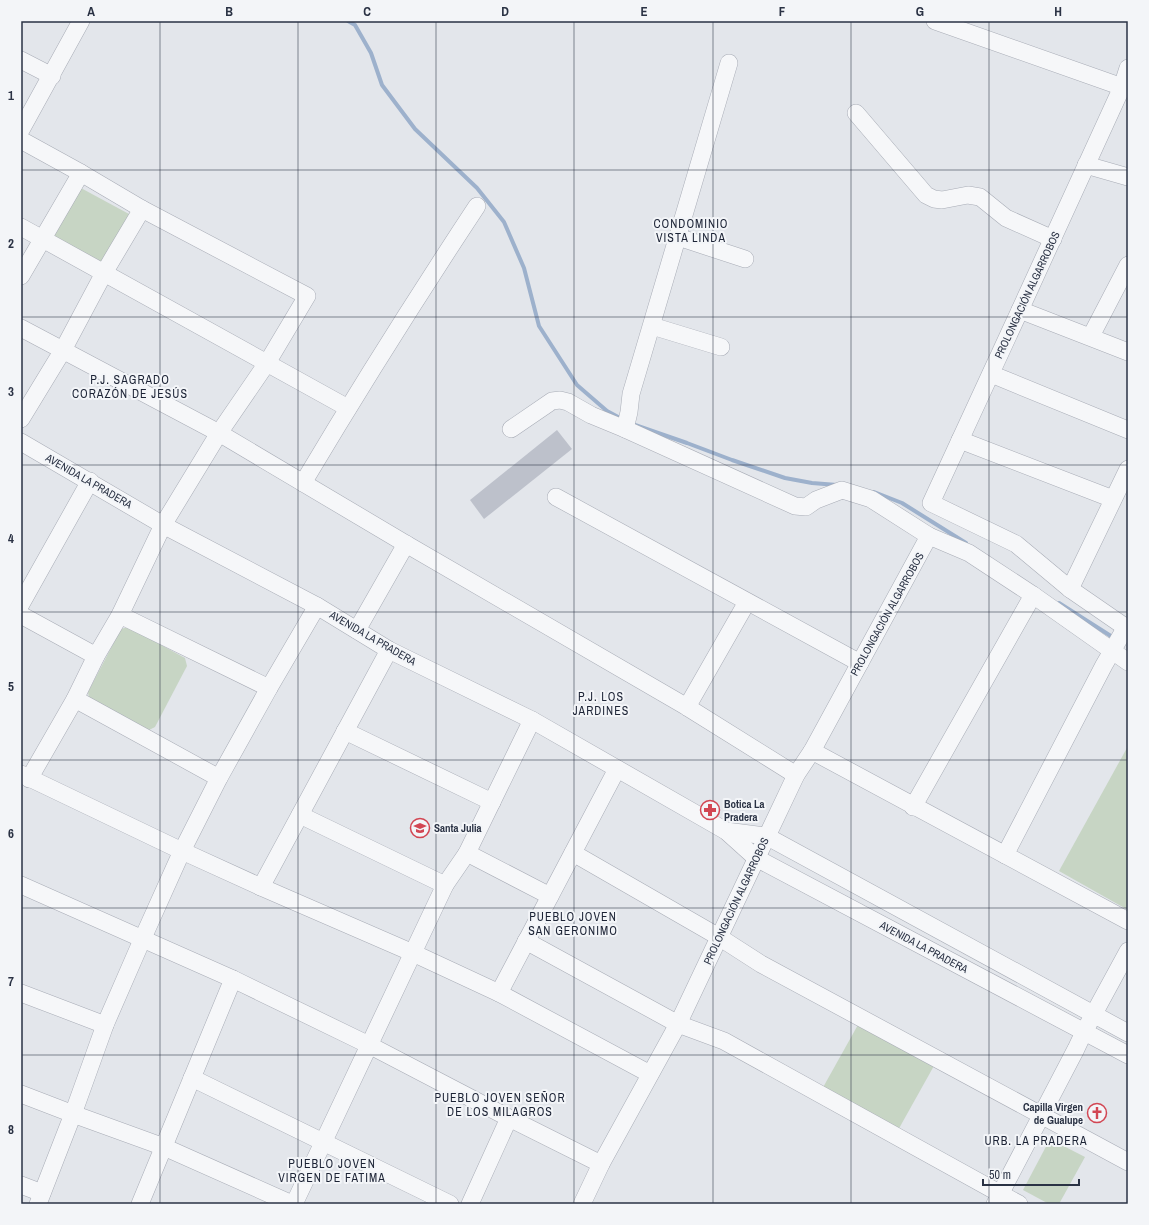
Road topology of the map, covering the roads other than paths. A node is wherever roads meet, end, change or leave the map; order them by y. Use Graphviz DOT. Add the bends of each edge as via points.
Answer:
graph roads {
  1 [pos="82,21"];
  2 [pos="935,21"];
  3 [pos="21,60"];
  4 [pos="729,63"];
  5 [pos="1128,68"];
  6 [pos="52,76"];
  7 [pos="1125,88"];
  8 [pos="856,112"];
  9 [pos="21,130"];
  10 [pos="21,140"];
  11 [pos="1086,165"];
  12 [pos="81,173"];
  13 [pos="1128,177"];
  14 [pos="477,206"];
  15 [pos="142,209"];
  16 [pos="21,227"];
  17 [pos="678,237"];
  18 [pos="42,239"];
  19 [pos="1053,239"];
  20 [pos="745,259"];
  21 [pos="1127,272"];
  22 [pos="104,273"];
  23 [pos="21,276"];
  24 [pos="1020,310"];
  25 [pos="652,326"];
  26 [pos="21,328"];
  27 [pos="1091,336"];
  28 [pos="720,347"];
  29 [pos="63,350"];
  30 [pos="1128,352"];
  31 [pos="267,363"];
  32 [pos="991,374"];
  33 [pos="348,408"];
  34 [pos="21,419"];
  35 [pos="626,424"];
  36 [pos="511,429"];
  37 [pos="1128,430"];
  38 [pos="219,433"];
  39 [pos="960,440"];
  40 [pos="21,442"];
  41 [pos="1128,469"];
  42 [pos="90,482"];
  43 [pos="303,483"];
  44 [pos="556,498"];
  45 [pos="1113,499"];
  46 [pos="163,525"];
  47 [pos="929,536"];
  48 [pos="406,544"];
  49 [pos="1070,588"];
  50 [pos="1033,596"];
  51 [pos="747,602"];
  52 [pos="21,604"];
  53 [pos="317,606"];
  54 [pos="21,615"];
  55 [pos="120,615"];
  56 [pos="357,630"];
  57 [pos="1122,635"];
  58 [pos="389,650"];
  59 [pos="96,656"];
  60 [pos="1128,662"];
  61 [pos="860,663"];
  62 [pos="269,688"];
  63 [pos="75,699"];
  64 [pos="687,706"];
  65 [pos="532,720"];
  66 [pos="345,731"];
  67 [pos="812,752"];
  68 [pos="617,769"];
  69 [pos="796,775"];
  70 [pos="25,777"];
  71 [pos="219,778"];
  72 [pos="492,802"];
  73 [pos="913,806"];
  74 [pos="300,815"];
  75 [pos="726,831"];
  76 [pos="766,836"];
  77 [pos="182,851"];
  78 [pos="467,853"];
  79 [pos="573,853"];
  80 [pos="1005,855"];
  81 [pos="756,858"];
  82 [pos="21,885"];
  83 [pos="445,885"];
  84 [pos="261,887"];
  85 [pos="550,896"];
  86 [pos="1128,921"];
  87 [pos="719,937"];
  88 [pos="142,940"];
  89 [pos="526,941"];
  90 [pos="1128,951"];
  91 [pos="413,952"];
  92 [pos="233,979"];
  93 [pos="21,992"];
  94 [pos="499,993"];
  95 [pos="1093,1015"];
  96 [pos="678,1024"];
  97 [pos="105,1025"];
  98 [pos="1084,1032"];
  99 [pos="1128,1033"];
  100 [pos="369,1045"];
  101 [pos="1128,1055"];
  102 [pos="650,1074"];
  103 [pos="192,1078"];
  104 [pos="21,1094"];
  105 [pos="72,1114"];
  106 [pos="1041,1115"];
  107 [pos="509,1118"];
  108 [pos="323,1142"];
  109 [pos="164,1147"];
  110 [pos="1128,1162"];
  111 [pos="601,1164"];
  112 [pos="21,1185"];
  113 [pos="40,1198"];
  114 [pos="997,1199"];
  115 [pos="140,1204"];
  116 [pos="293,1204"];
  117 [pos="450,1204"];
  118 [pos="470,1204"];
  119 [pos="582,1204"];
  120 [pos="1019,1204"];
  1 -- 6 [label="street"];
  2 -- 7 [label="street"];
  3 -- 6 [label="street"];
  4 -- 17 [label="street"];
  5 -- 7 [label="street, PROLONGACIÓN ALGARROBOS"];
  6 -- 9 [label="street"];
  7 -- 11 [label="street, PROLONGACIÓN ALGARROBOS"];
  8 -- 19 [label="street" via="926,195 942,200 968,195 980,197 1006,218"];
  10 -- 12 [label="street"];
  11 -- 13 [label="street"];
  11 -- 19 [label="street, PROLONGACIÓN ALGARROBOS"];
  12 -- 15 [label="street"];
  12 -- 18 [label="street"];
  14 -- 33 [label="street"];
  15 -- 22 [label="street"];
  15 -- 31 [label="street" via="307,296"];
  16 -- 18 [label="street"];
  17 -- 20 [label="street"];
  17 -- 25 [label="street"];
  18 -- 22 [label="street"];
  18 -- 23 [label="street"];
  19 -- 24 [label="street, PROLONGACIÓN ALGARROBOS"];
  21 -- 27 [label="street"];
  22 -- 29 [label="street"];
  22 -- 31 [label="street"];
  24 -- 27 [label="street"];
  24 -- 32 [label="street, PROLONGACIÓN ALGARROBOS"];
  25 -- 28 [label="street"];
  25 -- 35 [label="street" via="631,394"];
  26 -- 29 [label="street"];
  27 -- 30 [label="street"];
  29 -- 34 [label="street"];
  29 -- 38 [label="street"];
  31 -- 33 [label="street"];
  31 -- 38 [label="street"];
  32 -- 37 [label="street"];
  32 -- 39 [label="street, PROLONGACIÓN ALGARROBOS"];
  33 -- 43 [label="street"];
  35 -- 36 [label="street" via="591,415 560,400 552,401"];
  35 -- 47 [label="street" via="795,506 806,507 816,500 842,490 871,499"];
  38 -- 43 [label="street"];
  38 -- 46 [label="street"];
  39 -- 45 [label="street"];
  39 -- 49 [label="street, PROLONGACIÓN ALGARROBOS" via="931,503 1016,544"];
  40 -- 42 [label="street, AVENIDA LA PRADERA"];
  41 -- 45 [label="street"];
  42 -- 46 [label="street, AVENIDA LA PRADERA"];
  42 -- 52 [label="street"];
  43 -- 48 [label="street"];
  44 -- 51 [label="street"];
  45 -- 49 [label="street"];
  46 -- 53 [label="street, AVENIDA LA PRADERA"];
  46 -- 55 [label="street"];
  47 -- 50 [label="street" via="969,553"];
  47 -- 61 [label="street, PROLONGACIÓN ALGARROBOS"];
  48 -- 56 [label="street"];
  48 -- 64 [label="street"];
  49 -- 57 [label="street"];
  50 -- 57 [label="street"];
  50 -- 73 [label="street"];
  51 -- 61 [label="street"];
  51 -- 64 [label="street"];
  53 -- 56 [label="street, AVENIDA LA PRADERA"];
  53 -- 62 [label="street"];
  54 -- 59 [label="street"];
  55 -- 59 [label="street"];
  55 -- 62 [label="street"];
  56 -- 58 [label="street, AVENIDA LA PRADERA"];
  57 -- 60 [label="street"];
  57 -- 80 [label="street"];
  58 -- 65 [label="street, AVENIDA LA PRADERA"];
  58 -- 66 [label="street"];
  59 -- 63 [label="street"];
  61 -- 67 [label="street, PROLONGACIÓN ALGARROBOS"];
  62 -- 71 [label="street"];
  63 -- 70 [label="street"];
  63 -- 71 [label="street"];
  64 -- 69 [label="street"];
  65 -- 68 [label="street, AVENIDA LA PRADERA"];
  65 -- 72 [label="street"];
  66 -- 72 [label="street"];
  66 -- 74 [label="street"];
  67 -- 69 [label="street, PROLONGACIÓN ALGARROBOS"];
  67 -- 73 [label="street"];
  68 -- 75 [label="street, AVENIDA LA PRADERA"];
  68 -- 79 [label="street"];
  69 -- 76 [label="street, PROLONGACIÓN ALGARROBOS"];
  70 -- 77 [label="street"];
  71 -- 77 [label="street"];
  72 -- 78 [label="street"];
  73 -- 80 [label="street"];
  74 -- 83 [label="street"];
  74 -- 84 [label="street"];
  75 -- 76 [label="street, AVENIDA LA PRADERA"];
  75 -- 81 [label="street, AVENIDA LA PRADERA"];
  76 -- 81 [label="street, PROLONGACIÓN ALGARROBOS"];
  76 -- 95 [label="street, AVENIDA LA PRADERA"];
  77 -- 84 [label="street"];
  77 -- 88 [label="street"];
  78 -- 83 [label="street"];
  78 -- 85 [label="street"];
  79 -- 85 [label="street"];
  79 -- 87 [label="street"];
  80 -- 86 [label="street"];
  81 -- 87 [label="street, PROLONGACIÓN ALGARROBOS"];
  81 -- 98 [label="street, AVENIDA LA PRADERA"];
  82 -- 88 [label="street"];
  83 -- 91 [label="street"];
  84 -- 91 [label="street"];
  85 -- 89 [label="street"];
  87 -- 96 [label="street, PROLONGACIÓN ALGARROBOS"];
  87 -- 106 [label="street" via="762,964"];
  88 -- 92 [label="street"];
  88 -- 97 [label="street"];
  89 -- 94 [label="street"];
  89 -- 96 [label="street"];
  90 -- 95 [label="street"];
  91 -- 94 [label="street"];
  91 -- 100 [label="street"];
  92 -- 100 [label="street"];
  92 -- 103 [label="street"];
  93 -- 97 [label="street"];
  94 -- 102 [label="street"];
  95 -- 98 [label="street"];
  95 -- 99 [label="street, AVENIDA LA PRADERA"];
  96 -- 102 [label="street, PROLONGACIÓN ALGARROBOS"];
  96 -- 114 [label="street" via="724,1041"];
  97 -- 105 [label="street"];
  98 -- 101 [label="street, AVENIDA LA PRADERA"];
  98 -- 106 [label="street"];
  100 -- 107 [label="street"];
  100 -- 108 [label="street"];
  102 -- 111 [label="street, PROLONGACIÓN ALGARROBOS"];
  103 -- 108 [label="street"];
  103 -- 109 [label="street"];
  104 -- 105 [label="street"];
  105 -- 109 [label="street"];
  105 -- 113 [label="street"];
  106 -- 110 [label="street"];
  106 -- 114 [label="street"];
  107 -- 111 [label="street"];
  107 -- 118 [label="street"];
  108 -- 116 [label="street"];
  108 -- 117 [label="street"];
  109 -- 115 [label="street"];
  109 -- 116 [label="street"];
  111 -- 119 [label="street, PROLONGACIÓN ALGARROBOS"];
  112 -- 113 [label="street"];
  114 -- 120 [label="street"];
}
